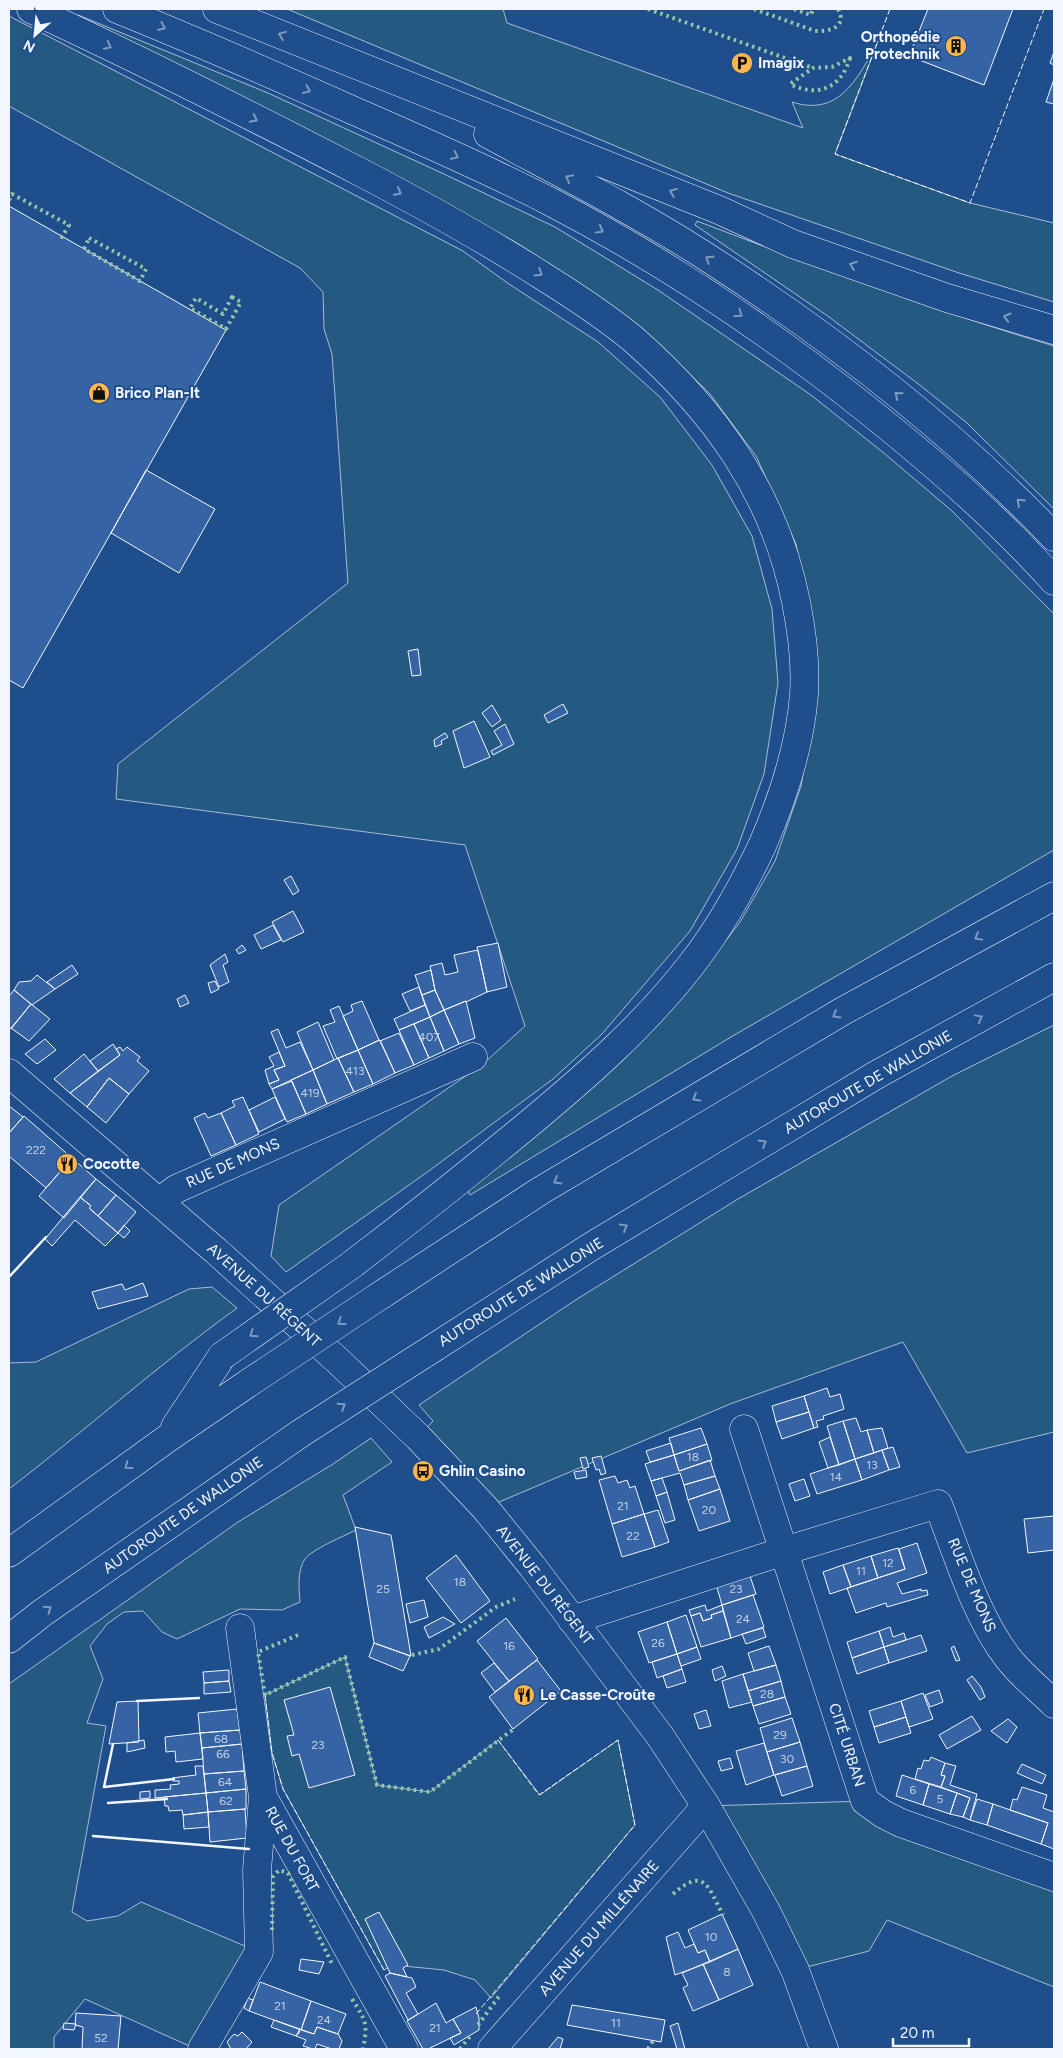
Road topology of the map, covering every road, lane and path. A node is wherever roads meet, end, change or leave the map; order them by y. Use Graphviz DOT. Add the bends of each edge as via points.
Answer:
graph roads {
  1 [pos="31,9"];
  2 [pos="117,9"];
  3 [pos="217,9"];
  4 [pos="376,73"];
  5 [pos="1054,330"];
  6 [pos="1054,537"];
  7 [pos="1054,581"];
  8 [pos="1054,896"];
  9 [pos="1054,977"];
  10 [pos="473,1058"];
  11 [pos="17,1080"];
  12 [pos="159,1202"];
  13 [pos="744,1429"];
  14 [pos="168,1438"];
  15 [pos="784,1551"];
  16 [pos="9,1553"];
  17 [pos="572,1620"];
  18 [pos="240,1628"];
  19 [pos="9,1638"];
  20 [pos="1054,1704"];
  21 [pos="263,1797"];
  22 [pos="706,1806"];
  23 [pos="1054,1877"];
  24 [pos="202,2049"];
  25 [pos="404,2049"];
  26 [pos="492,2049"];
  27 [pos="824,2049"];
  1 -- 14 [label="main road, one-way, bridge" via="328,155 453,221 592,308 629,336 675,378 716,425 749,473 774,524 792,578 802,631 804,692 796,748 777,811 725,918 689,968 642,1022 583,1078 440,1198 222,1356"];
  2 -- 7 [label="main road, one-way" via="447,152 550,202 641,253 735,312 841,389 970,496"];
  4 -- 3 [label="main road, one-way"];
  5 -- 4 [label="main road, one-way" via="947,298 793,244 718,210"];
  6 -- 4 [label="main road, one-way" via="952,440 786,310 700,253 615,203"];
  8 -- 14 [label="main road, one-way, bridge" via="843,1011 540,1191"];
  19 -- 9 [label="main road, AUTOROUTE DE WALLONIE, one-way, bridge" via="302,1433 592,1246 868,1080"];
  10 -- 12 [label="main road, RUE DE MONS" via="176,1189"];
  11 -- 12 [label="main road"];
  12 -- 17 [label="main road, AVENUE DU RÉGENT" via="337,1360 418,1437 485,1508"];
  13 -- 15 [label="main road, CITÉ URBAN"];
  14 -- 16 [label="main road, one-way"];
  15 -- 17 [label="main road"];
  15 -- 20 [label="main road, RUE DE MONS" via="938,1504 992,1633 1008,1658"];
  15 -- 23 [label="main road, CITÉ URBAN" via="865,1801 901,1823"];
  17 -- 22 [label="main road, AVENUE DU RÉGENT" via="660,1736"];
  18 -- 21 [label="main road, RUE DU FORT"];
  21 -- 24 [label="main road" via="257,1870 259,1952"];
  21 -- 25 [label="main road, RUE DU FORT"];
  22 -- 26 [label="main road, AVENUE DU MILLÉNAIRE"];
  22 -- 27 [label="main road, AVENUE DU RÉGENT" via="766,1911 801,1983"];
}
